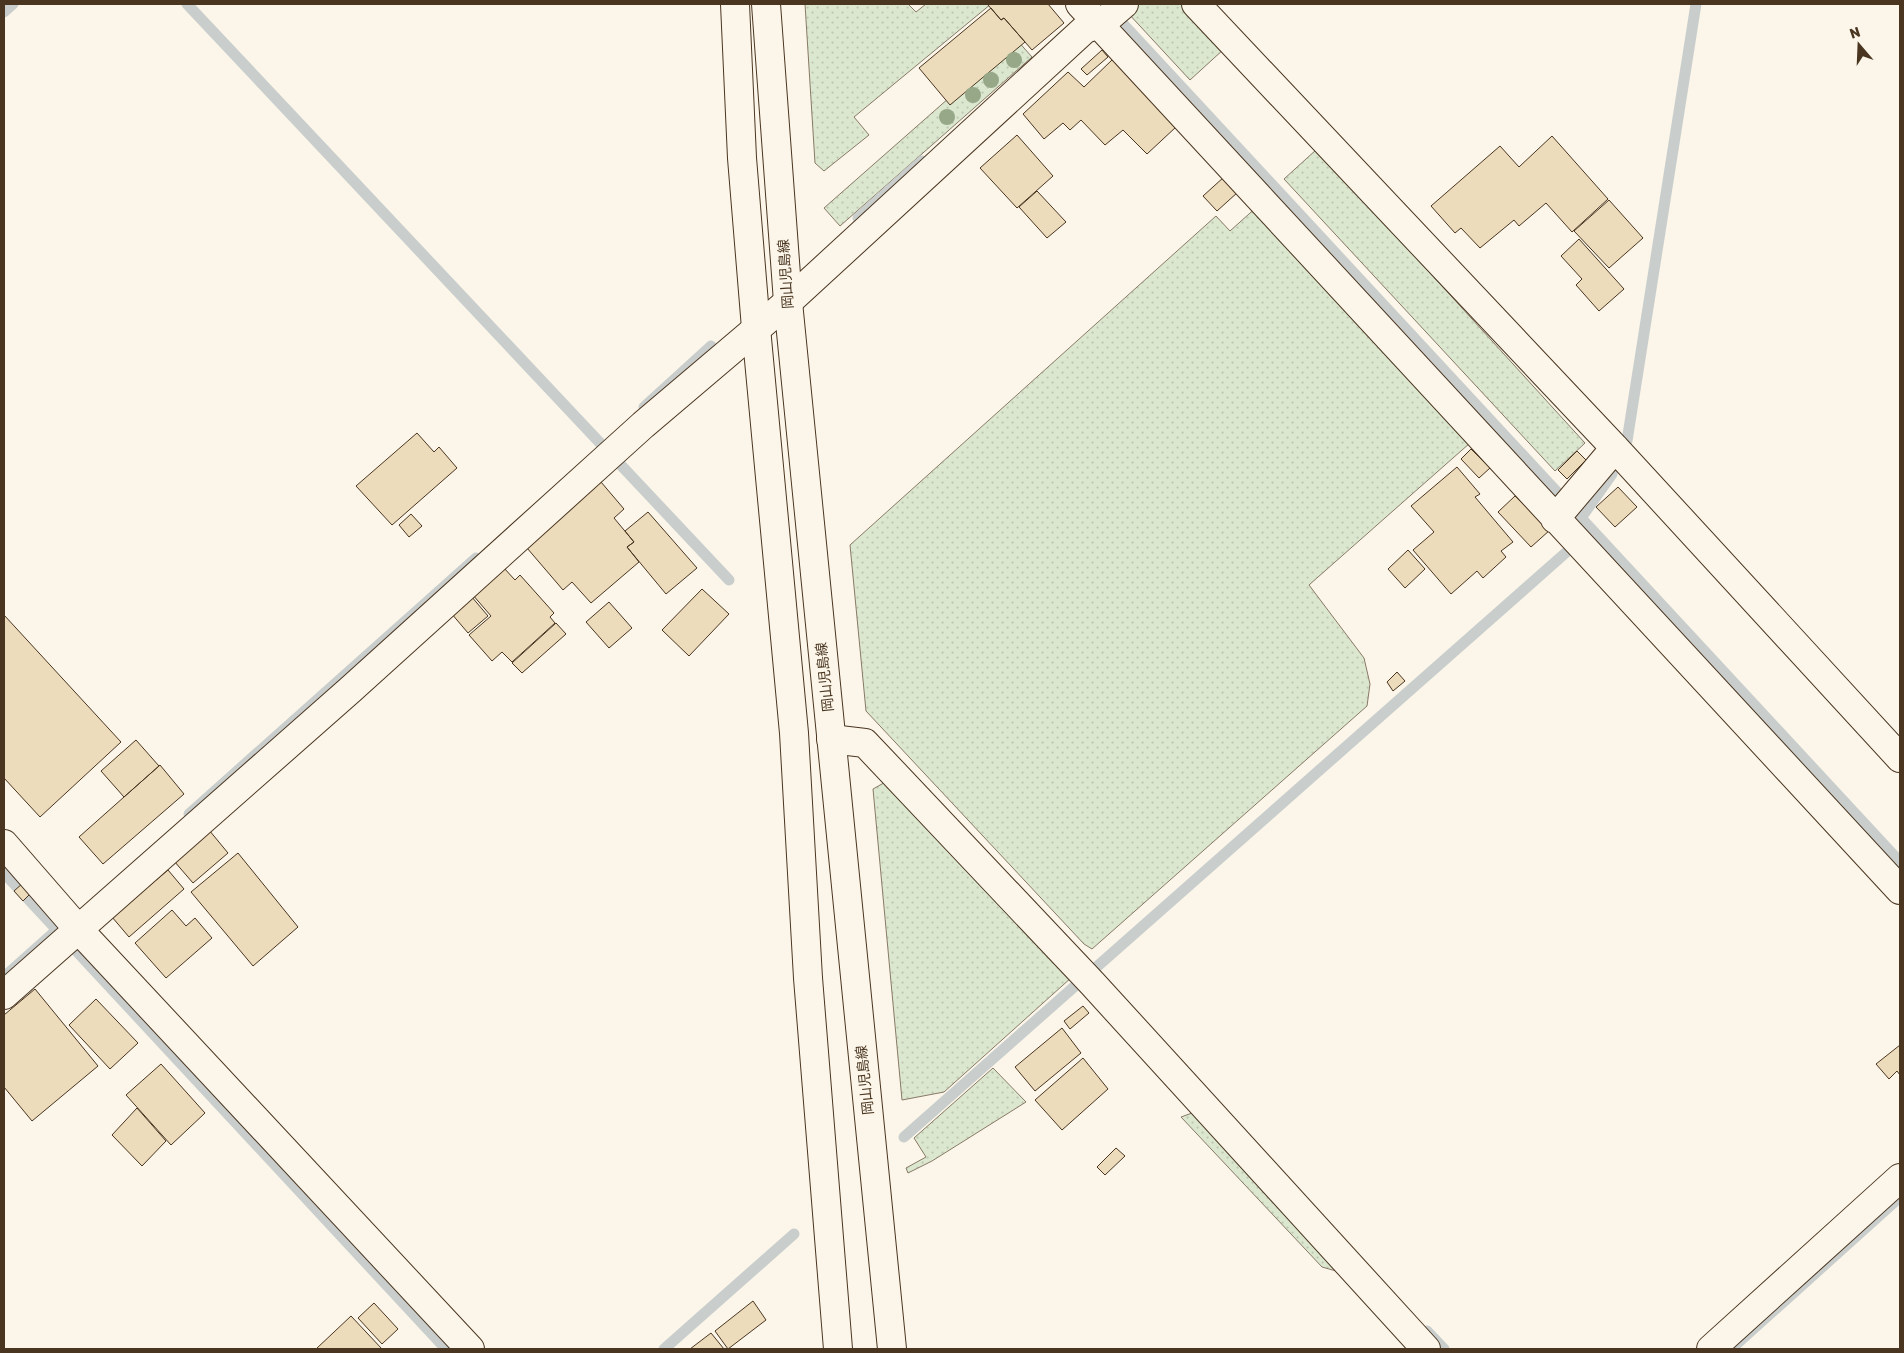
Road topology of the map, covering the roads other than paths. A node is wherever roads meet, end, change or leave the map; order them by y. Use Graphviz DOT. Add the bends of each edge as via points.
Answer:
graph roads {
  1 [pos="735,4"];
  2 [pos="766,4"];
  3 [pos="1080,4"];
  4 [pos="1124,4"];
  5 [pos="1196,4"];
  6 [pos="1101,24"];
  7 [pos="788,302"];
  8 [pos="756,328"];
  9 [pos="1615,448"];
  10 [pos="1570,522"];
  11 [pos="831,739"];
  12 [pos="1900,758"];
  13 [pos="4,844"];
  14 [pos="1900,890"];
  15 [pos="69,937"];
  16 [pos="4,995"];
  17 [pos="1900,1178"];
  18 [pos="470,1349"];
  19 [pos="838,1349"];
  20 [pos="892,1349"];
  21 [pos="1426,1349"];
  22 [pos="1711,1349"];
  1 -- 8 [label="street" via="742,158"];
  2 -- 7 [label="street, 岡山児島線"];
  3 -- 6 [label="street"];
  4 -- 6 [label="street"];
  5 -- 9 [label="street"];
  6 -- 7 [label="street" via="1085,29"];
  6 -- 10 [label="street"];
  7 -- 8 [label="street"];
  7 -- 11 [label="street, 岡山児島線"];
  8 -- 15 [label="street"];
  8 -- 19 [label="street" via="794,733 808,978"];
  9 -- 10 [label="street"];
  9 -- 12 [label="street"];
  10 -- 14 [label="street"];
  11 -- 20 [label="street, 岡山児島線"];
  11 -- 21 [label="street" via="865,743 1086,976"];
  13 -- 15 [label="street"];
  15 -- 16 [label="street"];
  15 -- 18 [label="street"];
  17 -- 22 [label="street"];
}
